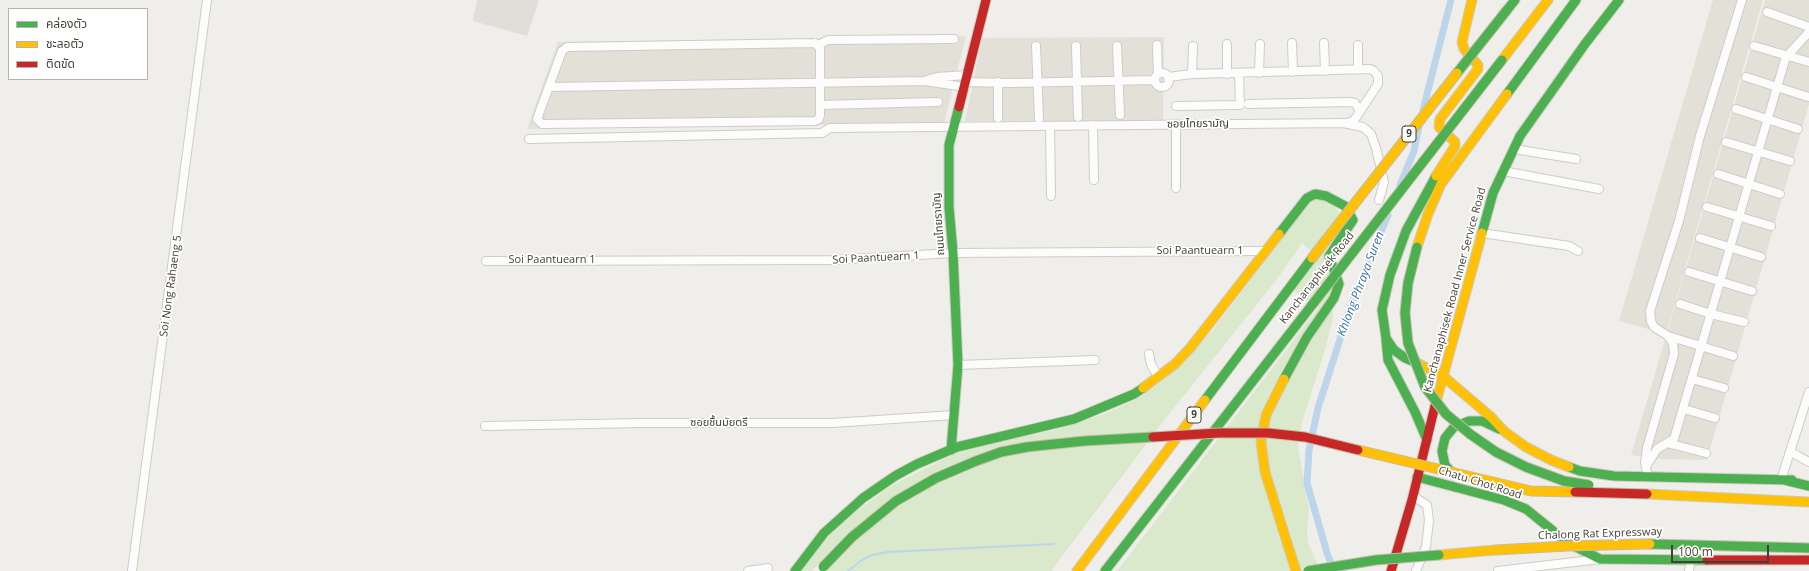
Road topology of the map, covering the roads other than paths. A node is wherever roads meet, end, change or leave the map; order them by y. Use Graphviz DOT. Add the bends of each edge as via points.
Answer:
graph roads {
  1 [pos="207,0"];
  2 [pos="986,0"];
  3 [pos="1472,0"];
  4 [pos="1514,0"];
  5 [pos="1548,0"];
  6 [pos="1576,0"];
  7 [pos="1619,0"];
  8 [pos="1742,0"];
  9 [pos="1767,12"];
  10 [pos="1809,27"];
  11 [pos="1809,32"];
  12 [pos="954,39"];
  13 [pos="1292,43"];
  14 [pos="1324,43"];
  15 [pos="1227,44"];
  16 [pos="1260,44"];
  17 [pos="818,45"];
  18 [pos="1157,45"];
  19 [pos="1358,45"];
  20 [pos="1036,46"];
  21 [pos="1076,46"];
  22 [pos="1117,46"];
  23 [pos="1193,46"];
  24 [pos="1754,46"];
  25 [pos="1787,56"];
  26 [pos="1809,62"];
  27 [pos="1358,70"];
  28 [pos="1325,71"];
  29 [pos="1293,72"];
  30 [pos="1260,73"];
  31 [pos="1192,74"];
  32 [pos="1227,74"];
  33 [pos="1239,74"];
  34 [pos="1157,77"];
  35 [pos="1168,77"];
  36 [pos="1746,77"];
  37 [pos="967,79"];
  38 [pos="1118,80"];
  39 [pos="925,81"];
  40 [pos="820,82"];
  41 [pos="998,82"];
  42 [pos="1078,82"];
  43 [pos="1037,83"];
  44 [pos="550,87"];
  45 [pos="1777,87"];
  46 [pos="1808,97"];
  47 [pos="938,102"];
  48 [pos="1248,104"];
  49 [pos="820,105"];
  50 [pos="1176,106"];
  51 [pos="1736,109"];
  52 [pos="1360,111"];
  53 [pos="1120,115"];
  54 [pos="1078,117"];
  55 [pos="998,118"];
  56 [pos="1039,119"];
  57 [pos="1767,119"];
  58 [pos="1346,123"];
  59 [pos="1176,124"];
  60 [pos="1092,125"];
  61 [pos="954,126"];
  62 [pos="1050,126"];
  63 [pos="1798,129"];
  64 [pos="529,138"];
  65 [pos="1726,142"];
  66 [pos="1514,149"];
  67 [pos="1758,151"];
  68 [pos="1576,159"];
  69 [pos="1790,161"];
  70 [pos="1503,171"];
  71 [pos="1718,174"];
  72 [pos="1094,180"];
  73 [pos="1749,183"];
  74 [pos="1176,188"];
  75 [pos="1599,189"];
  76 [pos="1780,194"];
  77 [pos="1051,196"];
  78 [pos="1379,200"];
  79 [pos="1707,207"];
  80 [pos="1740,216"];
  81 [pos="1771,226"];
  82 [pos="1482,233"];
  83 [pos="1700,238"];
  84 [pos="1730,248"];
  85 [pos="1265,251"];
  86 [pos="1578,251"];
  87 [pos="953,253"];
  88 [pos="1761,257"];
  89 [pos="486,261"];
  90 [pos="1689,272"];
  91 [pos="1720,282"];
  92 [pos="1752,291"];
  93 [pos="1680,304"];
  94 [pos="1711,314"];
  95 [pos="1744,322"];
  96 [pos="1668,336"];
  97 [pos="1386,338"];
  98 [pos="1702,346"];
  99 [pos="1149,354"];
  100 [pos="1733,356"];
  101 [pos="1095,360"];
  102 [pos="958,365"];
  103 [pos="1443,376"];
  104 [pos="1158,377"];
  105 [pos="1692,379"];
  106 [pos="1724,388"];
  107 [pos="1809,392"];
  108 [pos="1684,409"];
  109 [pos="954,415"];
  110 [pos="1715,418"];
  111 [pos="485,426"];
  112 [pos="1505,432"];
  113 [pos="1427,440"];
  114 [pos="1667,443"];
  115 [pos="951,450"];
  116 [pos="1791,452"];
  117 [pos="1706,453"];
  118 [pos="1809,462"];
  119 [pos="1647,472"];
  120 [pos="1417,477"];
  121 [pos="1809,479"];
  122 [pos="1783,480"];
  123 [pos="1809,486"];
  124 [pos="1466,489"];
  125 [pos="1647,494"];
  126 [pos="1413,498"];
  127 [pos="1809,502"];
  128 [pos="1809,548"];
  129 [pos="1439,555"];
  130 [pos="1600,559"];
  131 [pos="1691,560"];
  132 [pos="1809,560"];
  133 [pos="768,568"];
  134 [pos="821,569"];
  135 [pos="132,571"];
  136 [pos="748,571"];
  137 [pos="795,571"];
  138 [pos="1077,571"];
  139 [pos="1105,571"];
  140 [pos="1296,571"];
  141 [pos="1308,571"];
  142 [pos="1350,571"];
  143 [pos="1391,571"];
  144 [pos="1416,571"];
  145 [pos="1498,571"];
  146 [pos="1690,571"];
  1 -- 135 [label="street, Soi Nong Rahaeng 5"];
  2 -- 37 [label="main road, ถนนไทยรามัญ"];
  3 -- 97 [label="main road" via="1462,42 1464,49 1478,65 1478,69 1440,119 1439,127 1455,142 1455,146 1406,231 1390,275 1382,310"];
  4 -- 138 [label="main road, Kanchanaphisek Road / 9, bridge" via="1312,258"];
  5 -- 139 [label="main road, Kanchanaphisek Road / 9, bridge"];
  6 -- 125 [label="main road, bridge" via="1441,184 1416,247 1408,283 1405,313 1408,343 1425,387 1446,414 1496,452 1526,467 1564,481"];
  7 -- 66 [label="main road, Kanchanaphisek Road Inner Service Road" via="1520,136"];
  8 -- 96 [label="street" via="1700,136 1679,221 1650,311 1654,327"];
  9 -- 10 [label="street"];
  11 -- 25 [label="street"];
  12 -- 17 [label="street" via="828,40"];
  13 -- 29 [label="street"];
  14 -- 28 [label="street"];
  15 -- 32 [label="street"];
  16 -- 30 [label="street"];
  17 -- 40 [label="street"];
  17 -- 44 [label="street" via="815,43 567,47 562,51"];
  18 -- 34 [label="street"];
  19 -- 27 [label="street"];
  20 -- 43 [label="street"];
  21 -- 42 [label="street"];
  22 -- 38 [label="street"];
  23 -- 31 [label="street"];
  24 -- 25 [label="street"];
  25 -- 26 [label="street"];
  25 -- 45 [label="street"];
  27 -- 28 [label="street"];
  27 -- 52 [label="street" via="1370,69 1378,76 1378,84"];
  28 -- 29 [label="street"];
  29 -- 30 [label="street"];
  30 -- 33 [label="street"];
  31 -- 32 [label="street"];
  31 -- 35 [label="street"];
  32 -- 33 [label="street"];
  33 -- 50 [label="street" via="1240,105"];
  34 -- 35 [label="street" via="1165,74"];
  34 -- 35 [label="street" via="1158,86 1165,86"];
  34 -- 38 [label="street"];
  36 -- 45 [label="street"];
  37 -- 39 [label="street"];
  37 -- 39 [label="street" via="937,77"];
  37 -- 41 [label="street"];
  37 -- 61 [label="main road, ถนนไทยรามัญ"];
  38 -- 42 [label="street"];
  38 -- 53 [label="street"];
  39 -- 40 [label="street"];
  40 -- 44 [label="street"];
  40 -- 49 [label="street"];
  41 -- 43 [label="street"];
  41 -- 55 [label="street"];
  42 -- 43 [label="street"];
  42 -- 54 [label="street"];
  43 -- 56 [label="street"];
  44 -- 49 [label="street" via="537,115 542,124 814,121 819,119"];
  45 -- 46 [label="street"];
  45 -- 57 [label="street"];
  47 -- 49 [label="street"];
  48 -- 52 [label="street" via="1350,102"];
  51 -- 57 [label="street"];
  52 -- 58 [label="street" via="1353,121"];
  57 -- 63 [label="street"];
  57 -- 67 [label="street"];
  58 -- 59 [label="street, ซอยไทยรามัญ"];
  58 -- 78 [label="street, ซอยไทยรามัญ" via="1363,127 1371,134 1384,182"];
  59 -- 60 [label="street, ซอยไทยรามัญ"];
  59 -- 74 [label="street"];
  60 -- 62 [label="street, ซอยไทยรามัญ"];
  60 -- 72 [label="street"];
  61 -- 62 [label="street, ซอยไทยรามัญ"];
  61 -- 64 [label="street, ซอยไทยรามัญ" via="830,128 822,133"];
  61 -- 87 [label="main road, ถนนไทยรามัญ" via="949,144 949,207"];
  62 -- 77 [label="street"];
  65 -- 67 [label="street"];
  66 -- 68 [label="street"];
  66 -- 70 [label="main road, Kanchanaphisek Road Inner Service Road"];
  67 -- 69 [label="street"];
  67 -- 73 [label="street"];
  70 -- 75 [label="street"];
  70 -- 82 [label="main road, Kanchanaphisek Road Inner Service Road" via="1493,193"];
  71 -- 73 [label="street"];
  73 -- 76 [label="street"];
  73 -- 80 [label="street"];
  79 -- 80 [label="street"];
  80 -- 81 [label="street"];
  80 -- 84 [label="street"];
  82 -- 86 [label="street" via="1569,246"];
  82 -- 103 [label="main road, Kanchanaphisek Road Inner Service Road"];
  83 -- 84 [label="street"];
  84 -- 88 [label="street"];
  84 -- 91 [label="street"];
  85 -- 87 [label="street, Soi Paantuearn 1"];
  85 -- 104 [label="main road" via="1191,347"];
  85 -- 140 [label="main road" via="1307,198 1315,194 1339,202 1352,216 1351,225 1328,256 1338,278 1337,292 1288,370 1273,398 1263,428 1265,472"];
  87 -- 89 [label="street, Soi Paantuearn 1" via="832,260"];
  87 -- 102 [label="main road, ถนนไทยรามัญ"];
  90 -- 91 [label="street"];
  91 -- 92 [label="street"];
  91 -- 94 [label="street"];
  93 -- 94 [label="street"];
  94 -- 95 [label="street"];
  94 -- 98 [label="street"];
  96 -- 98 [label="street"];
  96 -- 119 [label="street" via="1673,343 1674,354 1647,448"];
  97 -- 103 [label="main road" via="1394,350 1405,358"];
  97 -- 113 [label="main road" via="1388,360"];
  98 -- 100 [label="street"];
  98 -- 105 [label="street"];
  99 -- 104 [label="street"];
  101 -- 102 [label="street"];
  102 -- 109 [label="main road, ถนนไทยรามัญ"];
  103 -- 112 [label="main road"];
  103 -- 113 [label="main road, Kanchanaphisek Road Inner Service Road"];
  104 -- 115 [label="main road" via="1134,394 1074,419"];
  105 -- 106 [label="street"];
  105 -- 108 [label="street"];
  107 -- 116 [label="street"];
  108 -- 110 [label="street"];
  108 -- 114 [label="street" via="1674,439"];
  109 -- 111 [label="street, ซอยชื้นมัยตรี" via="832,423"];
  109 -- 115 [label="main road, ถนนไทยรามัญ"];
  112 -- 119 [label="main road" via="1551,460 1580,470 1614,476"];
  112 -- 124 [label="main road" via="1482,421 1469,421 1454,427 1445,438 1442,452 1445,465"];
  113 -- 120 [label="main road, Kanchanaphisek Road Inner Service Road"];
  114 -- 117 [label="street"];
  114 -- 119 [label="street" via="1656,449"];
  115 -- 137 [label="main road" via="901,473 863,498 824,533"];
  116 -- 118 [label="street"];
  116 -- 122 [label="street"];
  119 -- 122 [label="main road"];
  120 -- 124 [label="main road, Chatu Chot Road"];
  120 -- 126 [label="main road, Kanchanaphisek Road Inner Service Road"];
  121 -- 122 [label="main road"];
  122 -- 123 [label="main road"];
  124 -- 130 [label="main road, Chatu Chot Road" via="1526,509 1568,542"];
  125 -- 127 [label="main road"];
  125 -- 134 [label="main road, bridge" via="1531,490 1305,437 1268,433 1218,433 1084,441 1001,452 936,478 896,501 852,537"];
  126 -- 143 [label="main road, Kanchanaphisek Road Inner Service Road"];
  126 -- 144 [label="street" via="1427,505 1429,520 1426,546"];
  128 -- 129 [label="main road, Chalong Rat Expressway, bridge" via="1668,544 1568,546"];
  129 -- 141 [label="main road, bridge" via="1376,560"];
  129 -- 142 [label="main road, bridge"];
  130 -- 131 [label="main road, Chatu Chot Road"];
  130 -- 145 [label="street"];
  131 -- 132 [label="main road, Chatu Chot Road"];
  131 -- 146 [label="street"];
  133 -- 136 [label="street"];
}
